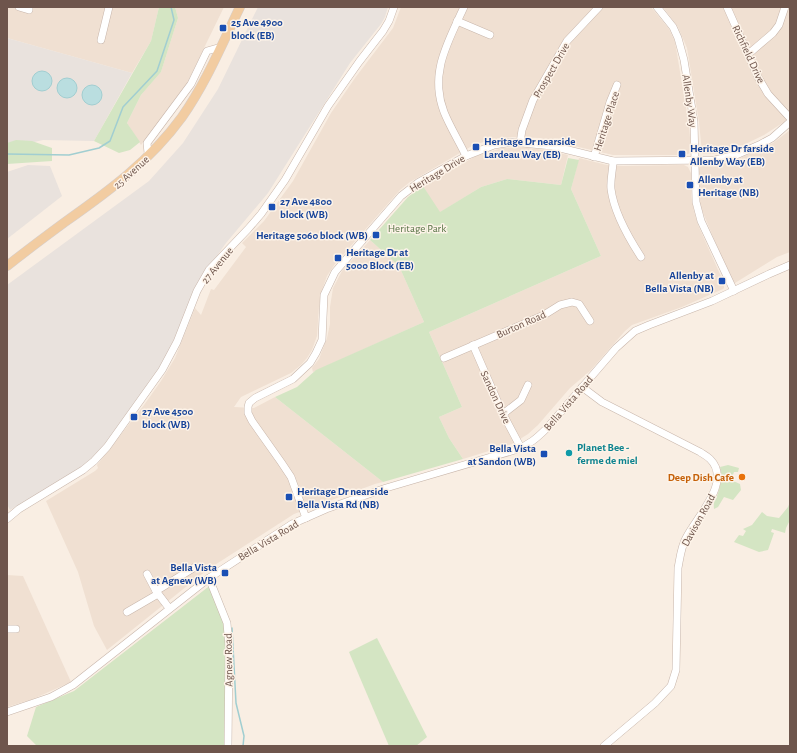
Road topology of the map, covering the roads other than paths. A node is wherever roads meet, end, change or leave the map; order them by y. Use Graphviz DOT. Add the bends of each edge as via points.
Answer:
graph roads {
  1 [pos="20,7"];
  2 [pos="109,7"];
  3 [pos="239,7"];
  4 [pos="394,7"];
  5 [pos="464,7"];
  6 [pos="599,7"];
  7 [pos="657,7"];
  8 [pos="727,7"];
  9 [pos="785,7"];
  10 [pos="29,8"];
  11 [pos="457,21"];
  12 [pos="490,35"];
  13 [pos="101,40"];
  14 [pos="221,47"];
  15 [pos="748,53"];
  16 [pos="618,85"];
  17 [pos="790,118"];
  18 [pos="790,122"];
  19 [pos="520,143"];
  20 [pos="148,153"];
  21 [pos="466,156"];
  22 [pos="594,157"];
  23 [pos="614,161"];
  24 [pos="696,161"];
  25 [pos="640,257"];
  26 [pos="7,266"];
  27 [pos="790,266"];
  28 [pos="734,291"];
  29 [pos="590,321"];
  30 [pos="473,346"];
  31 [pos="444,358"];
  32 [pos="528,385"];
  33 [pos="582,387"];
  34 [pos="503,414"];
  35 [pos="521,448"];
  36 [pos="7,518"];
  37 [pos="306,518"];
  38 [pos="195,568"];
  39 [pos="147,574"];
  40 [pos="209,578"];
  41 [pos="157,593"];
  42 [pos="169,608"];
  43 [pos="127,612"];
  44 [pos="16,628"];
  45 [pos="7,630"];
  46 [pos="7,712"];
  47 [pos="228,746"];
  48 [pos="604,746"];
  1 -- 10 [label="street"];
  2 -- 13 [label="street"];
  3 -- 14 [label="main road, 25 Avenue"];
  4 -- 36 [label="street, 27 Avenue" via="383,31 328,106 285,180 261,214 202,280 166,365 111,441 84,470"];
  5 -- 11 [label="street"];
  6 -- 19 [label="street, Prospect Drive" via="567,40 533,100"];
  7 -- 24 [label="street, Allenby Way" via="678,38 684,60 694,122"];
  8 -- 15 [label="street, Richfield Drive"];
  9 -- 15 [label="street" via="779,25"];
  11 -- 12 [label="street"];
  11 -- 21 [label="street" via="444,48 438,87 444,111"];
  14 -- 20 [label="street, 25 Avenue" via="208,51 191,84 147,143"];
  14 -- 26 [label="main road, 25 Avenue" via="190,105 150,155 118,184"];
  15 -- 17 [label="street, Richfield Drive" via="768,94"];
  16 -- 22 [label="street, Heritage Place" via="610,102"];
  18 -- 24 [label="street, Heritage Drive" via="772,138 736,155"];
  19 -- 21 [label="street, Heritage Drive" via="494,146"];
  19 -- 22 [label="street, Heritage Drive" via="552,146"];
  21 -- 37 [label="street, Heritage Drive" via="419,182 401,196 335,272 324,295 322,340 310,363 294,379 249,403 250,417 291,477"];
  22 -- 23 [label="street, Heritage Drive"];
  23 -- 24 [label="street, Heritage Drive"];
  23 -- 25 [label="street" via="611,188 615,206"];
  24 -- 28 [label="street, Allenby Way" via="696,202 701,220"];
  27 -- 28 [label="street, Bella Vista Road"];
  28 -- 33 [label="street, Bella Vista Road" via="635,331 616,348"];
  29 -- 30 [label="street, Burton Road" via="579,304 572,302 560,305 544,315"];
  30 -- 31 [label="street, Burton Road"];
  30 -- 34 [label="street, Sandon Drive"];
  32 -- 34 [label="street" via="521,400"];
  33 -- 35 [label="street, Bella Vista Road" via="536,439"];
  33 -- 48 [label="street, Davison Road" via="602,402 700,452 710,459 716,468 717,481 714,493 686,538 681,552 678,568 676,670 671,686"];
  34 -- 35 [label="street, Sandon Drive"];
  35 -- 37 [label="street, Bella Vista Road" via="393,485"];
  37 -- 40 [label="street, Bella Vista Road" via="279,532"];
  38 -- 41 [label="street"];
  39 -- 41 [label="street"];
  40 -- 42 [label="street, Bella Vista Road"];
  40 -- 47 [label="street, Agnew Road" via="227,623"];
  41 -- 42 [label="street"];
  41 -- 43 [label="street"];
  42 -- 46 [label="street, Bella Vista Road" via="73,685 51,697"];
  44 -- 45 [label="street"];
}
